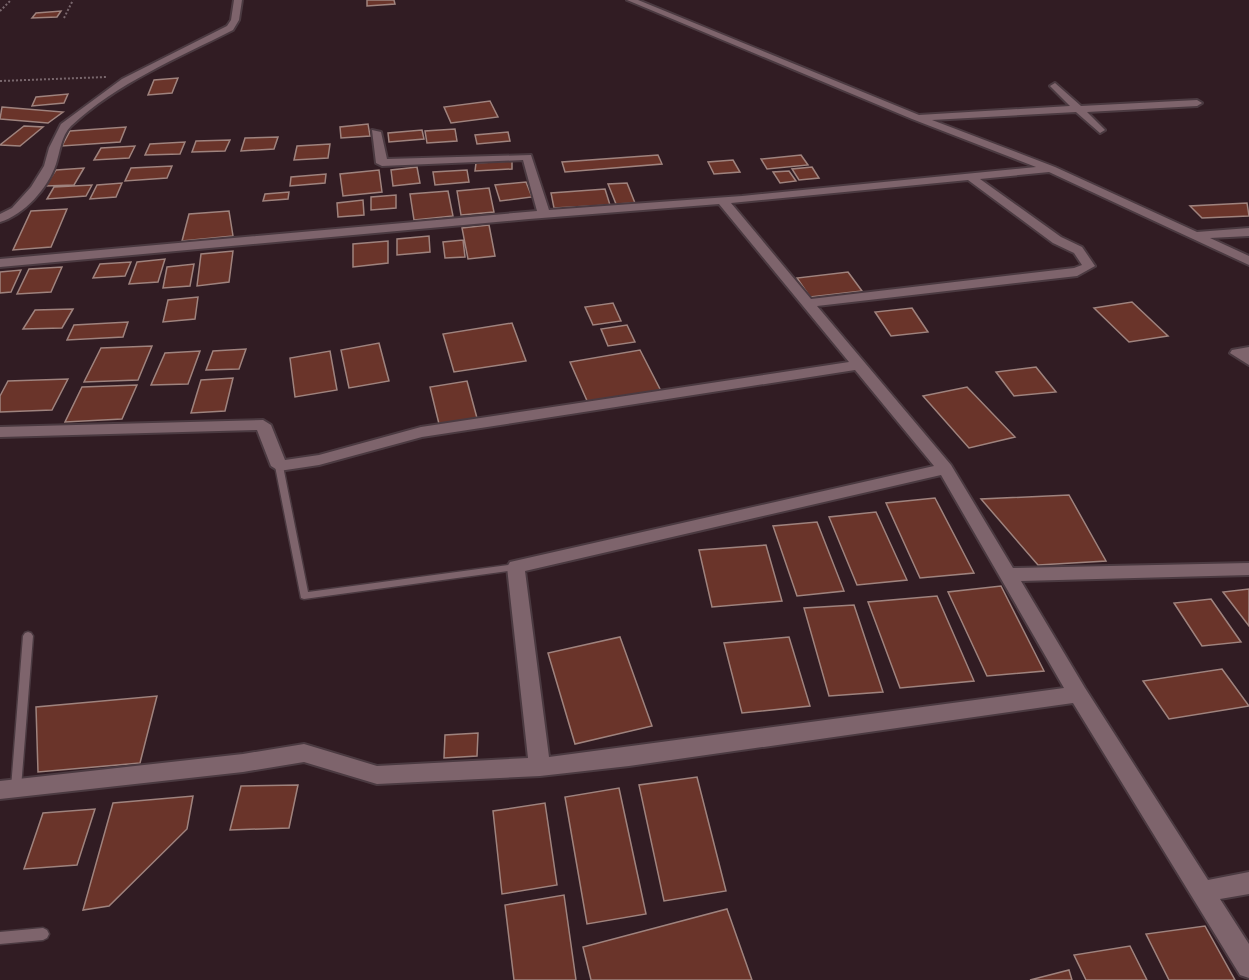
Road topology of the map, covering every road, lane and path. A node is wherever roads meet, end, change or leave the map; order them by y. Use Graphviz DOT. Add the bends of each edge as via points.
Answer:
graph roads {
  1 [pos="10,0"];
  2 [pos="73,0"];
  3 [pos="238,0"];
  4 [pos="631,0"];
  5 [pos="0,10"];
  6 [pos="64,18"];
  7 [pos="131,78"];
  8 [pos="0,81"];
  9 [pos="1055,86"];
  10 [pos="1197,103"];
  11 [pos="1078,109"];
  12 [pos="916,117"];
  13 [pos="1100,130"];
  14 [pos="376,132"];
  15 [pos="1051,169"];
  16 [pos="970,177"];
  17 [pos="723,201"];
  18 [pos="544,214"];
  19 [pos="0,218"];
  20 [pos="1249,232"];
  21 [pos="1200,236"];
  22 [pos="1249,261"];
  23 [pos="0,263"];
  24 [pos="808,303"];
  25 [pos="1249,351"];
  26 [pos="1249,362"];
  27 [pos="860,365"];
  28 [pos="0,432"];
  29 [pos="279,466"];
  30 [pos="945,469"];
  31 [pos="516,567"];
  32 [pos="1249,569"];
  33 [pos="1008,575"];
  34 [pos="28,636"];
  35 [pos="1078,694"];
  36 [pos="540,767"];
  37 [pos="8,789"];
  38 [pos="1249,883"];
  39 [pos="1203,892"];
  40 [pos="43,934"];
  41 [pos="0,938"];
  42 [pos="1249,966"];
  1 -- 5 [label="path"];
  2 -- 6 [label="path"];
  3 -- 7 [label="street" via="230,28"];
  4 -- 12 [label="street"];
  7 -- 8 [label="path" via="85,76"];
  7 -- 19 [label="street" via="65,126 50,166 34,189 16,211"];
  9 -- 11 [label="street"];
  10 -- 11 [label="street"];
  11 -- 12 [label="street"];
  11 -- 13 [label="street"];
  12 -- 15 [label="street"];
  14 -- 18 [label="street" via="382,163 527,157"];
  15 -- 16 [label="street"];
  15 -- 21 [label="street"];
  16 -- 17 [label="street"];
  16 -- 24 [label="street" via="1057,240 1078,250 1089,266 1077,272"];
  17 -- 18 [label="street"];
  17 -- 24 [label="street"];
  18 -- 23 [label="street"];
  20 -- 21 [label="street"];
  21 -- 22 [label="street"];
  24 -- 27 [label="street"];
  25 -- 26 [label="street" via="1237,353"];
  27 -- 29 [label="street" via="421,432 319,460"];
  27 -- 30 [label="street"];
  28 -- 29 [label="street" via="262,425"];
  29 -- 31 [label="lane" via="304,596"];
  30 -- 31 [label="street"];
  30 -- 33 [label="street"];
  31 -- 36 [label="street"];
  32 -- 33 [label="street"];
  33 -- 35 [label="street"];
  34 -- 37 [label="lane"];
  35 -- 36 [label="street"];
  35 -- 39 [label="street"];
  36 -- 37 [label="street" via="377,775 304,753"];
  38 -- 39 [label="street"];
  39 -- 42 [label="street"];
  40 -- 41 [label="lane"];
}
